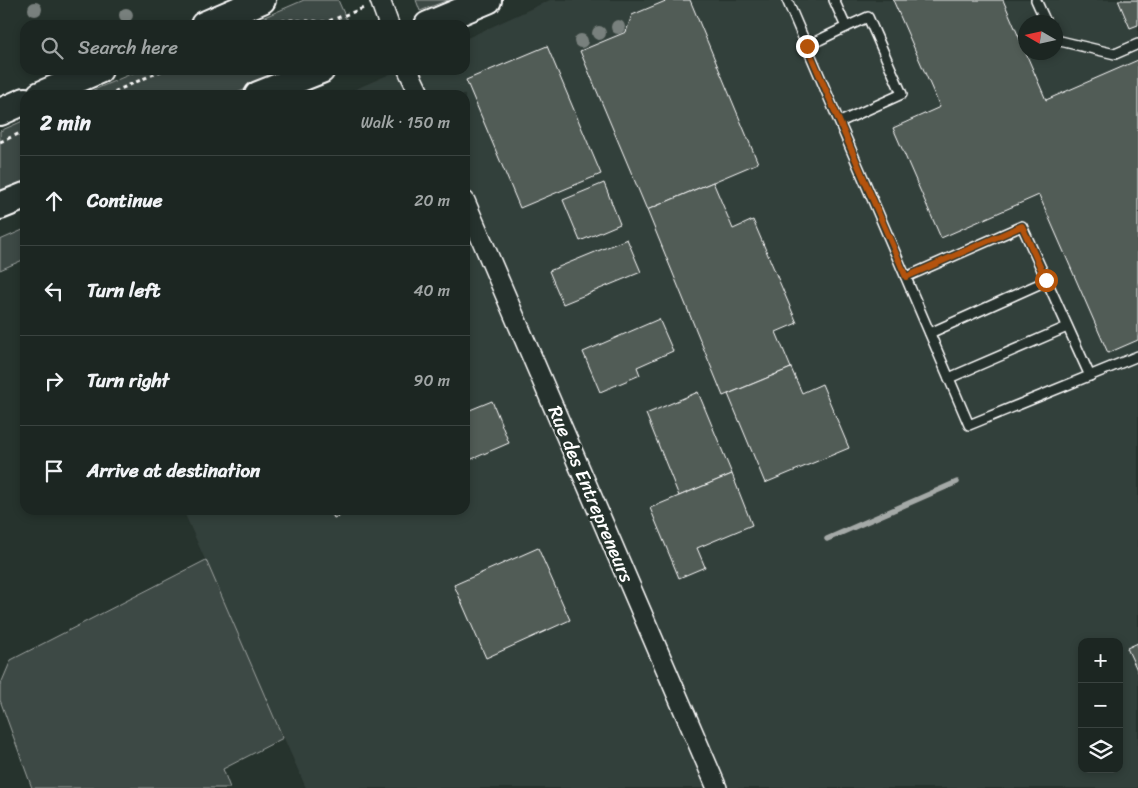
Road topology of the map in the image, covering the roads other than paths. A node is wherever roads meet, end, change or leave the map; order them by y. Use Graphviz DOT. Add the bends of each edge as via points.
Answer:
graph roads {
  1 [pos="262,0"];
  2 [pos="380,0"];
  3 [pos="488,0"];
  4 [pos="787,0"];
  5 [pos="834,0"];
  6 [pos="1036,0"];
  7 [pos="1043,15"];
  8 [pos="216,20"];
  9 [pos="387,20"];
  10 [pos="440,20"];
  11 [pos="846,27"];
  12 [pos="1063,42"];
  13 [pos="1138,44"];
  14 [pos="807,46"];
  15 [pos="86,75"];
  16 [pos="313,75"];
  17 [pos="410,75"];
  18 [pos="52,90"];
  19 [pos="276,90"];
  20 [pos="418,90"];
  21 [pos="20,104"];
  22 [pos="0,112"];
  23 [pos="840,122"];
  24 [pos="20,198"];
  25 [pos="0,206"];
  26 [pos="470,213"];
  27 [pos="906,277"];
  28 [pos="1046,280"];
  29 [pos="1067,327"];
  30 [pos="930,333"];
  31 [pos="1138,356"];
  32 [pos="1090,376"];
  33 [pos="949,378"];
  34 [pos="717,788"];
  1 -- 8 [label="main road"];
  2 -- 9 [label="street"];
  3 -- 10 [label="main road"];
  4 -- 14 [label="lane"];
  5 -- 11 [label="lane"];
  6 -- 7 [label="lane"];
  11 -- 14 [label="lane"];
  11 -- 23 [label="lane" via="868,17 902,94"];
  12 -- 13 [label="lane" via="1116,54"];
  14 -- 23 [label="lane"];
  15 -- 18 [label="main road"];
  16 -- 19 [label="main road" via="298,84"];
  17 -- 20 [label="street"];
  21 -- 22 [label="main road"];
  23 -- 27 [label="lane"];
  24 -- 25 [label="main road"];
  26 -- 34 [label="street, Rue des Entrepreneurs"];
  27 -- 28 [label="lane" via="1022,226"];
  27 -- 30 [label="lane"];
  28 -- 29 [label="lane"];
  28 -- 30 [label="lane"];
  29 -- 32 [label="lane"];
  29 -- 33 [label="lane"];
  30 -- 33 [label="lane"];
  31 -- 32 [label="lane"];
  32 -- 33 [label="lane" via="969,425"];
}
